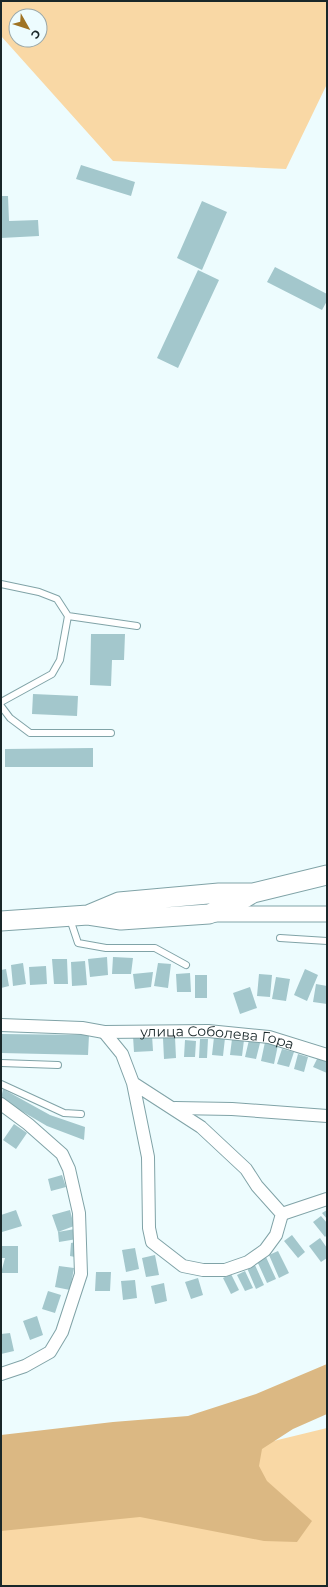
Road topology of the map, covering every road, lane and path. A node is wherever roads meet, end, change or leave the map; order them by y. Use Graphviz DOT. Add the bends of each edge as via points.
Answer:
graph roads {
  1 [pos="1,584"];
  2 [pos="68,616"];
  3 [pos="137,626"];
  4 [pos="1,702"];
  5 [pos="1,706"];
  6 [pos="111,733"];
  7 [pos="327,875"];
  8 [pos="253,893"];
  9 [pos="209,914"];
  10 [pos="327,914"];
  11 [pos="88,915"];
  12 [pos="69,916"];
  13 [pos="1,921"];
  14 [pos="280,938"];
  15 [pos="327,941"];
  16 [pos="186,965"];
  17 [pos="1,1025"];
  18 [pos="104,1032"];
  19 [pos="327,1055"];
  20 [pos="1,1063"];
  21 [pos="58,1065"];
  22 [pos="133,1083"];
  23 [pos="1,1084"];
  24 [pos="1,1104"];
  25 [pos="175,1108"];
  26 [pos="81,1114"];
  27 [pos="327,1116"];
  28 [pos="327,1199"];
  29 [pos="282,1214"];
  30 [pos="1,1374"];
  1 -- 2 [label="lane" via="39,592 57,599"];
  2 -- 3 [label="lane"];
  2 -- 4 [label="lane" via="60,660 52,674"];
  5 -- 6 [label="lane" via="10,718 30,733"];
  7 -- 8 [label="main road"];
  8 -- 9 [label="main road" via="231,906"];
  8 -- 11 [label="main road" via="219,893 119,902"];
  9 -- 10 [label="street"];
  9 -- 11 [label="main road" via="121,920"];
  11 -- 12 [label="main road"];
  12 -- 13 [label="main road"];
  12 -- 16 [label="lane" via="78,943 106,948 155,948"];
  14 -- 15 [label="lane"];
  17 -- 18 [label="street, улица Соболева Гора" via="82,1028"];
  18 -- 19 [label="street, улица Соболева Гора" via="208,1031 269,1038"];
  18 -- 22 [label="street" via="122,1054"];
  20 -- 21 [label="lane"];
  22 -- 25 [label="street"];
  22 -- 29 [label="street" via="148,1157 149,1228 152,1242 183,1266 203,1270 225,1270 248,1262 264,1250 276,1235"];
  23 -- 26 [label="lane" via="57,1111"];
  24 -- 30 [label="street" via="62,1154 69,1169 79,1212 81,1274 62,1332 50,1352 25,1366"];
  25 -- 27 [label="street"];
  25 -- 29 [label="street" via="231,1154"];
  28 -- 29 [label="street"];
}
